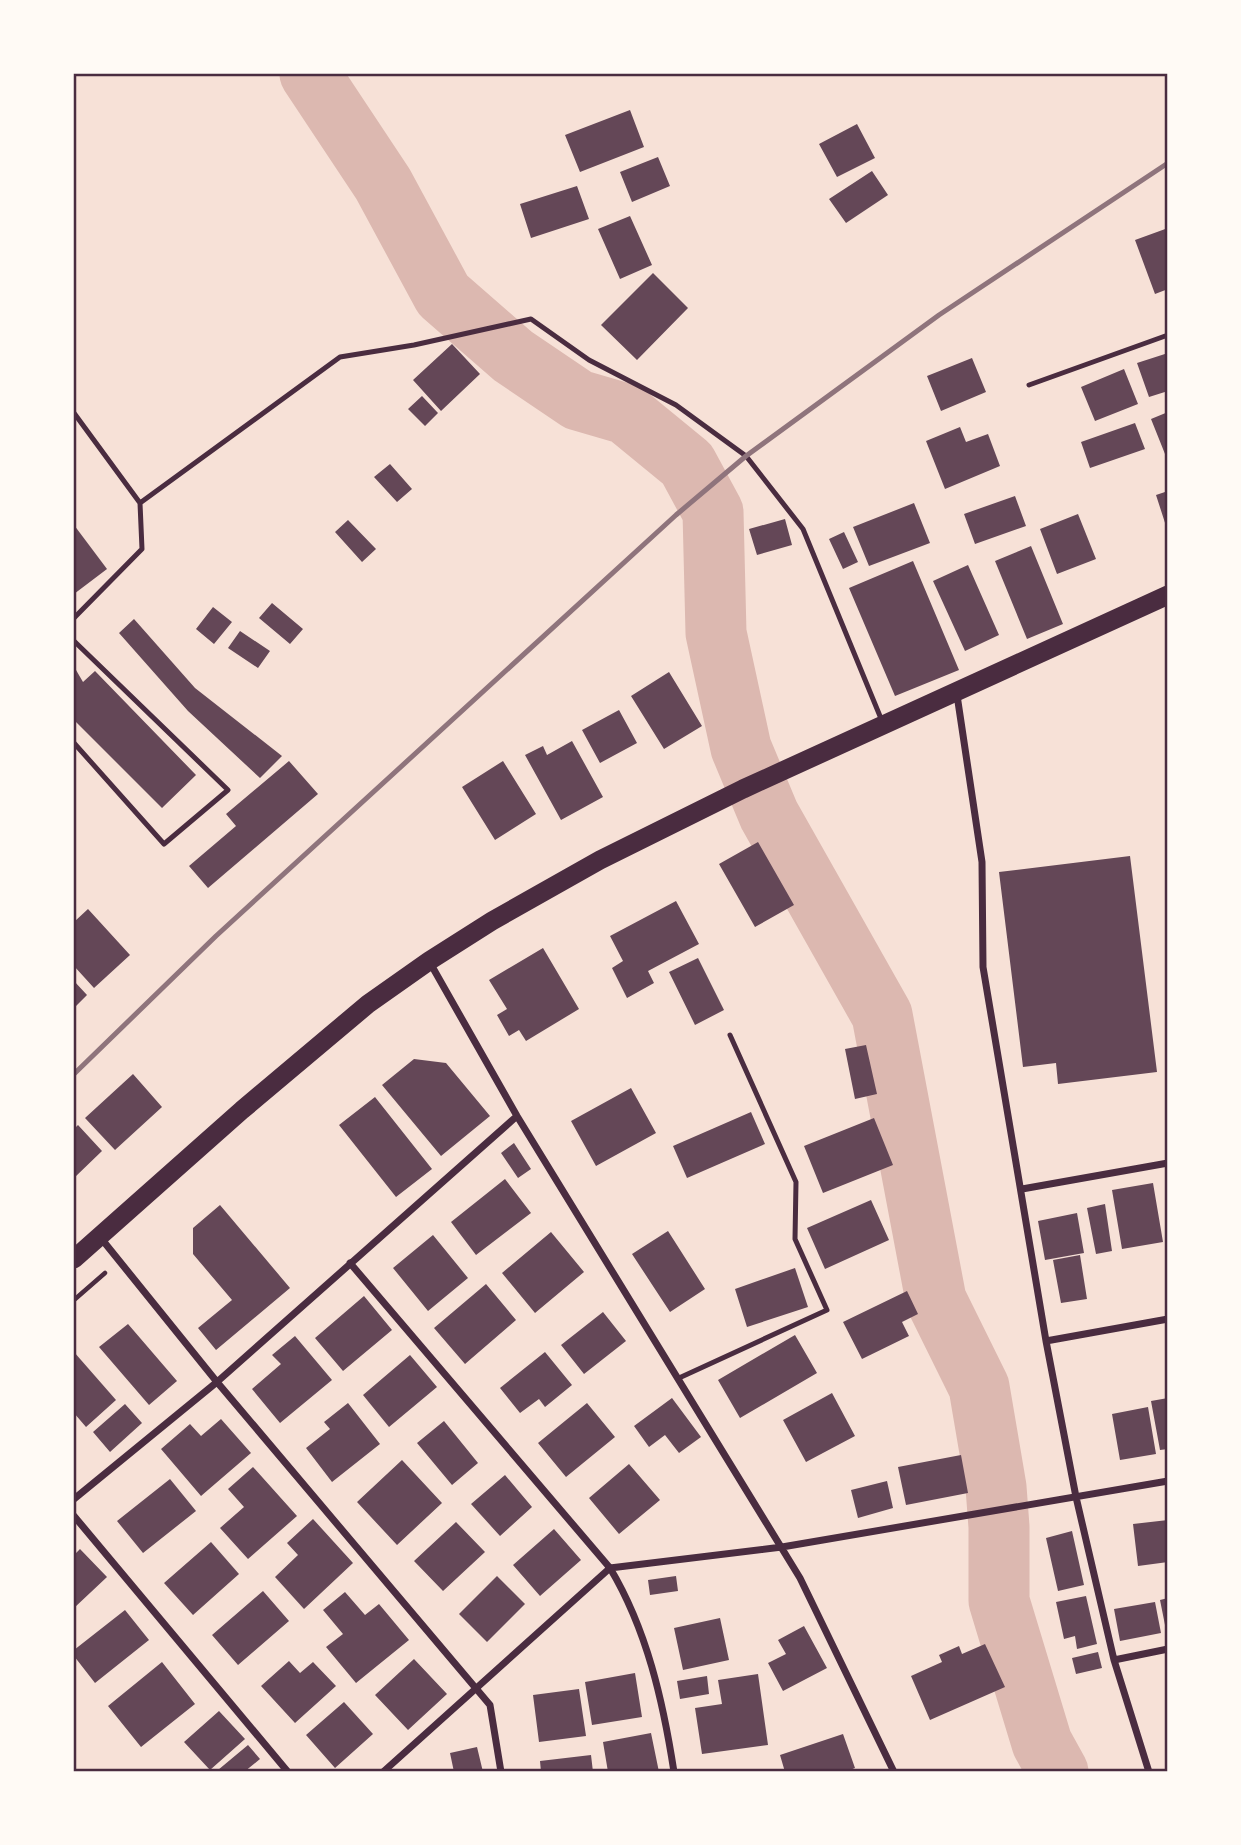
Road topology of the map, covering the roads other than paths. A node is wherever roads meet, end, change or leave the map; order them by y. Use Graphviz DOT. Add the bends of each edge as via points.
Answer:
graph roads {
  1 [pos="1167,335"];
  2 [pos="1029,385"];
  3 [pos="74,414"];
  4 [pos="140,503"];
  5 [pos="1167,595"];
  6 [pos="74,618"];
  7 [pos="74,641"];
  8 [pos="957,691"];
  9 [pos="884,724"];
  10 [pos="74,743"];
  11 [pos="429,961"];
  12 [pos="730,1035"];
  13 [pos="517,1116"];
  14 [pos="1167,1163"];
  15 [pos="1022,1189"];
  16 [pos="100,1236"];
  17 [pos="74,1259"];
  18 [pos="350,1263"];
  19 [pos="1167,1319"];
  20 [pos="1046,1341"];
  21 [pos="679,1378"];
  22 [pos="217,1382"];
  23 [pos="1167,1481"];
  24 [pos="1076,1497"];
  25 [pos="74,1499"];
  26 [pos="74,1516"];
  27 [pos="782,1546"];
  28 [pos="610,1568"];
  29 [pos="1167,1649"];
  30 [pos="1114,1660"];
  31 [pos="476,1688"];
  32 [pos="288,1772"];
  33 [pos="383,1772"];
  34 [pos="501,1772"];
  35 [pos="674,1772"];
  36 [pos="894,1772"];
  37 [pos="1149,1772"];
  1 -- 2 [label="lane"];
  3 -- 4 [label="lane"];
  4 -- 6 [label="lane" via="142,549"];
  4 -- 9 [label="lane" via="340,357 531,319 589,360 676,405 746,456 803,529"];
  5 -- 8 [label="highway"];
  7 -- 10 [label="lane" via="228,790 164,844"];
  8 -- 9 [label="highway"];
  8 -- 15 [label="street" via="982,862 983,967"];
  9 -- 11 [label="highway" via="600,860"];
  11 -- 13 [label="street"];
  11 -- 16 [label="highway" via="357,1013"];
  12 -- 21 [label="lane" via="796,1182 795,1239 827,1310"];
  13 -- 18 [label="street"];
  13 -- 21 [label="street"];
  14 -- 15 [label="street"];
  15 -- 20 [label="street"];
  16 -- 17 [label="highway"];
  16 -- 22 [label="street"];
  18 -- 22 [label="street"];
  18 -- 28 [label="street"];
  19 -- 20 [label="street"];
  20 -- 24 [label="street"];
  21 -- 27 [label="street"];
  22 -- 25 [label="street"];
  22 -- 31 [label="street"];
  23 -- 24 [label="street"];
  24 -- 27 [label="street"];
  24 -- 30 [label="street"];
  26 -- 32 [label="street"];
  27 -- 28 [label="street"];
  27 -- 36 [label="street"];
  28 -- 31 [label="street"];
  28 -- 35 [label="street" via="628,1599 650,1659"];
  29 -- 30 [label="street"];
  30 -- 37 [label="street"];
  31 -- 33 [label="street"];
  31 -- 34 [label="street" via="490,1705"];
}
